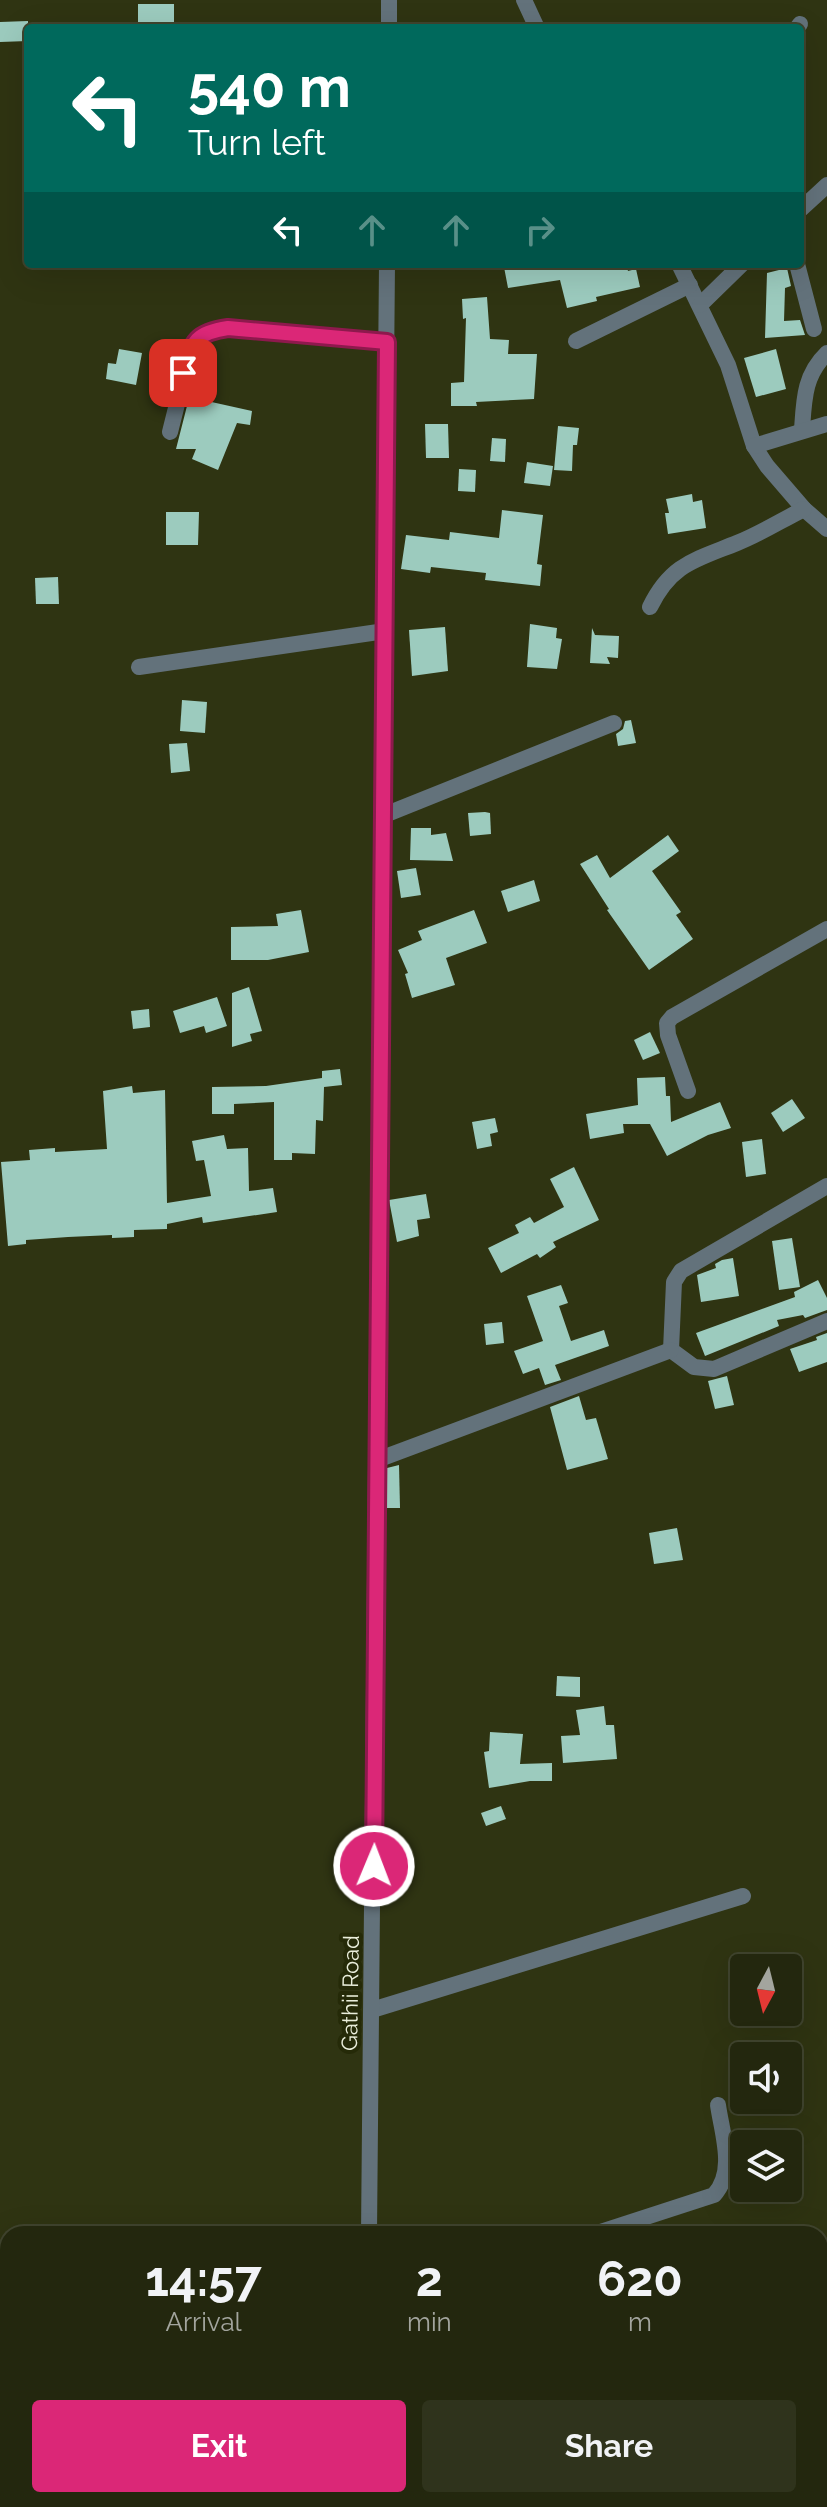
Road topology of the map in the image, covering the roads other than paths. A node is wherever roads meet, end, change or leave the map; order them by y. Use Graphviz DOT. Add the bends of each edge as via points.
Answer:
graph roads {
  1 [pos="389,0"];
  2 [pos="524,0"];
  3 [pos="389,24"];
  4 [pos="535,24"];
  5 [pos="827,185"];
  6 [pos="804,206"];
  7 [pos="387,268"];
  8 [pos="681,268"];
  9 [pos="738,268"];
  10 [pos="798,268"];
  11 [pos="690,285"];
  12 [pos="700,305"];
  13 [pos="814,329"];
  14 [pos="576,341"];
  15 [pos="387,342"];
  16 [pos="827,353"];
  17 [pos="827,424"];
  18 [pos="802,430"];
  19 [pos="170,432"];
  20 [pos="754,446"];
  21 [pos="804,509"];
  22 [pos="827,529"];
  23 [pos="650,607"];
  24 [pos="385,631"];
  25 [pos="139,667"];
  26 [pos="614,723"];
  27 [pos="382,816"];
  28 [pos="827,929"];
  29 [pos="688,1091"];
  30 [pos="827,1186"];
  31 [pos="827,1321"];
  32 [pos="671,1350"];
  33 [pos="377,1460"];
  34 [pos="743,1896"];
  35 [pos="372,2010"];
  36 [pos="718,2105"];
  37 [pos="369,2226"];
  38 [pos="619,2226"];
  1 -- 3 [label="street"];
  2 -- 4 [label="street"];
  5 -- 6 [label="street"];
  7 -- 15 [label="street, Gathii Road"];
  8 -- 11 [label="street"];
  9 -- 12 [label="street"];
  10 -- 13 [label="street"];
  11 -- 12 [label="street"];
  11 -- 14 [label="street"];
  12 -- 20 [label="street" via="728,365"];
  15 -- 19 [label="street" via="228,328 209,331 191,348"];
  15 -- 24 [label="street, Gathii Road"];
  16 -- 18 [label="street" via="806,385"];
  17 -- 18 [label="street"];
  18 -- 20 [label="street"];
  20 -- 21 [label="street"];
  21 -- 22 [label="street"];
  21 -- 23 [label="street" via="690,561 671,574"];
  24 -- 25 [label="street"];
  24 -- 27 [label="street, Gathii Road"];
  26 -- 27 [label="street"];
  27 -- 33 [label="street, Gathii Road"];
  28 -- 29 [label="street" via="672,1017 668,1035"];
  30 -- 32 [label="street" via="681,1271 674,1282"];
  31 -- 32 [label="street" via="714,1369 694,1367"];
  32 -- 33 [label="street"];
  33 -- 35 [label="street, Gathii Road"];
  34 -- 35 [label="street"];
  35 -- 37 [label="street, Gathii Road"];
  36 -- 38 [label="street" via="723,2185 714,2195"];
}
